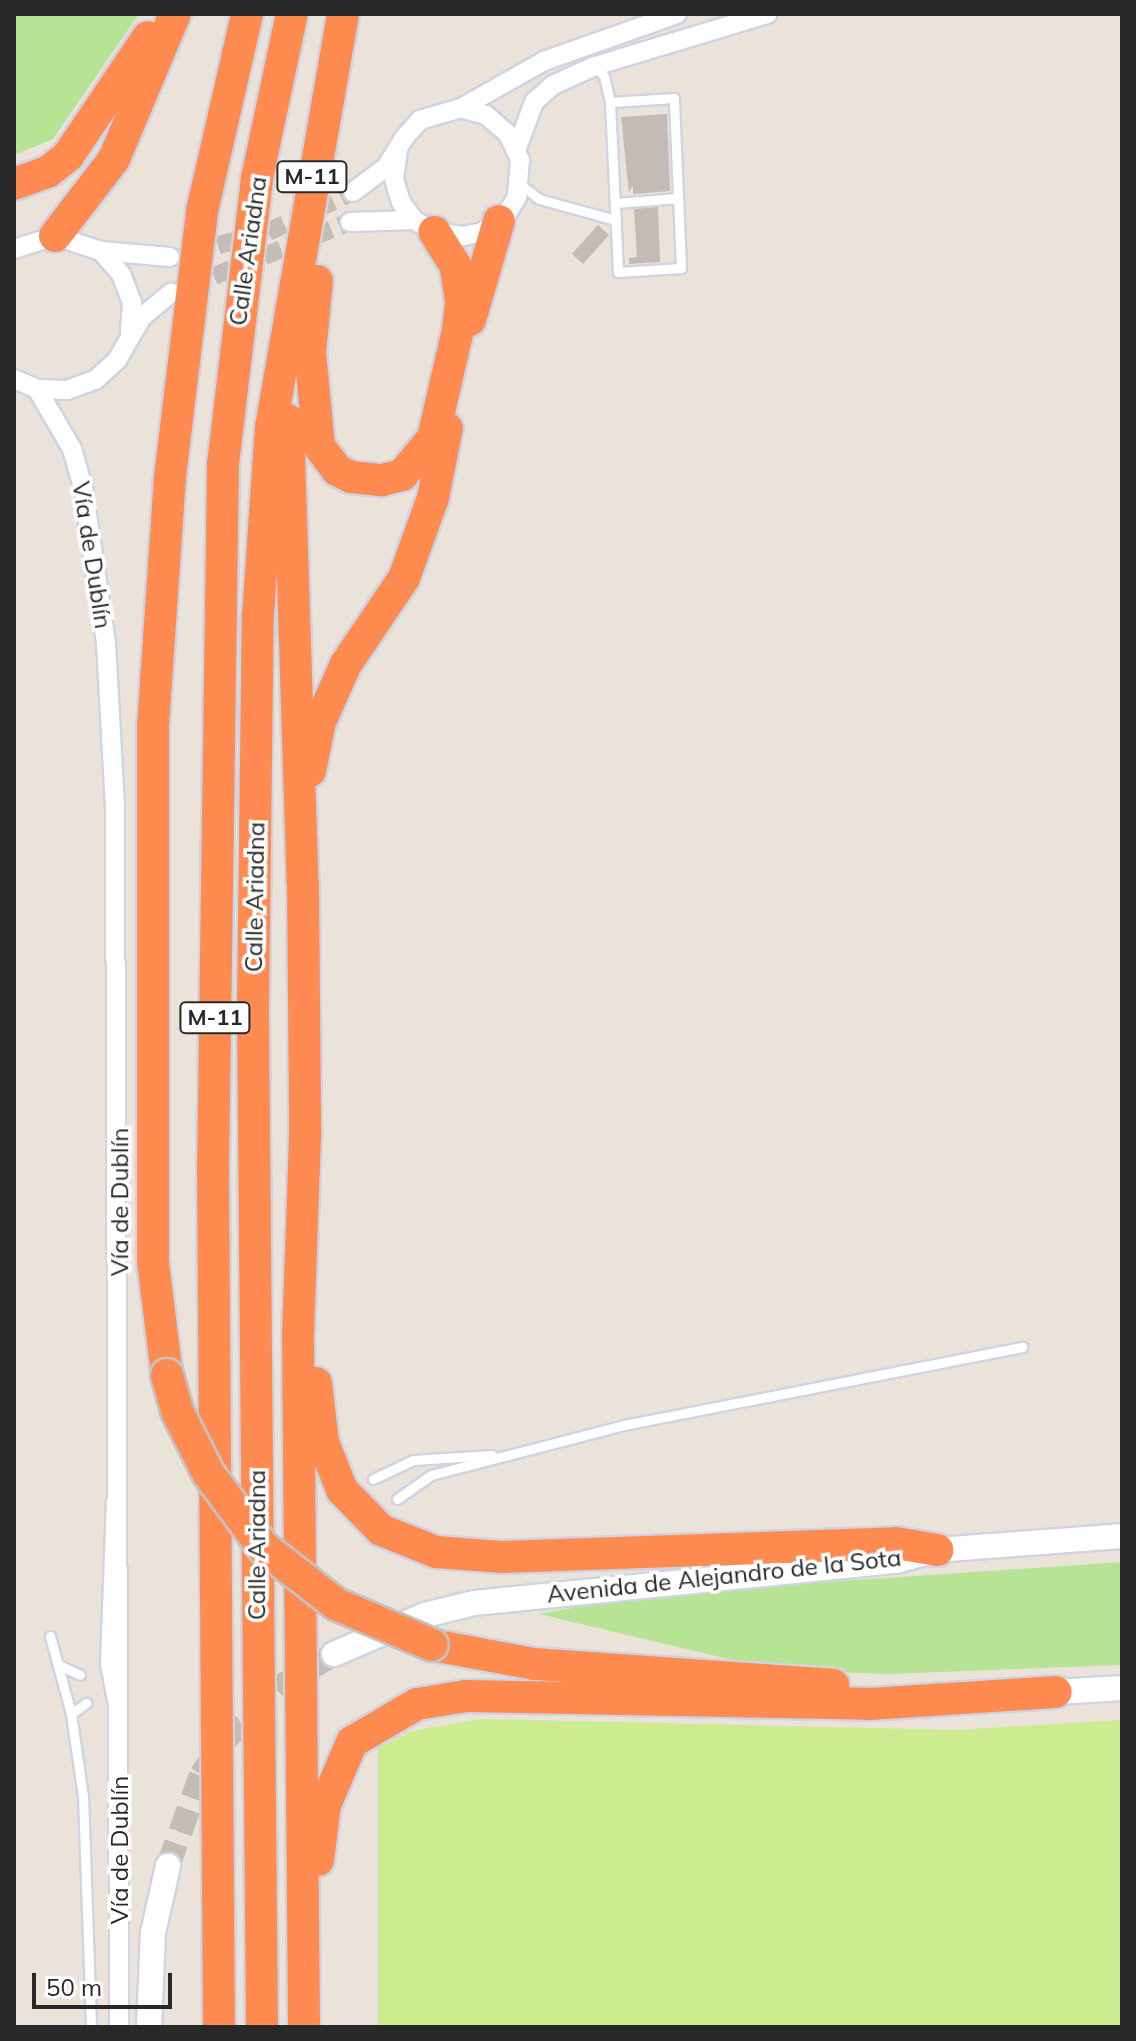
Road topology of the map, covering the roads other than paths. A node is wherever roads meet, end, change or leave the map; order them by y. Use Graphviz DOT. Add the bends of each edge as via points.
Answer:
graph roads {
  1 [pos="163,14"];
  2 [pos="175,14"];
  3 [pos="247,14"];
  4 [pos="292,14"];
  5 [pos="343,14"];
  6 [pos="351,14"];
  7 [pos="677,14"];
  8 [pos="767,14"];
  9 [pos="595,66"];
  10 [pos="610,102"];
  11 [pos="461,108"];
  12 [pos="517,148"];
  13 [pos="398,150"];
  14 [pos="14,184"];
  15 [pos="520,184"];
  16 [pos="353,192"];
  17 [pos="678,198"];
  18 [pos="616,203"];
  19 [pos="616,220"];
  20 [pos="499,221"];
  21 [pos="350,222"];
  22 [pos="424,226"];
  23 [pos="55,236"];
  24 [pos="14,249"];
  25 [pos="101,251"];
  26 [pos="170,257"];
  27 [pos="171,293"];
  28 [pos="130,333"];
  29 [pos="287,341"];
  30 [pos="14,379"];
  31 [pos="37,389"];
  32 [pos="302,849"];
  33 [pos="305,1136"];
  34 [pos="1022,1347"];
  35 [pos="512,1454"];
  36 [pos="373,1479"];
  37 [pos="397,1499"];
  38 [pos="1122,1536"];
  39 [pos="937,1550"];
  40 [pos="50,1636"];
  41 [pos="334,1654"];
  42 [pos="58,1664"];
  43 [pos="80,1675"];
  44 [pos="1122,1688"];
  45 [pos="1056,1692"];
  46 [pos="86,1703"];
  47 [pos="71,1714"];
  48 [pos="168,1866"];
  49 [pos="91,2027"];
  50 [pos="119,2027"];
  51 [pos="149,2027"];
  52 [pos="219,2027"];
  53 [pos="262,2027"];
  54 [pos="304,2027"];
  55 [pos="315,2027"];
  1 -- 14 [label="highway" via="68,156 49,171"];
  2 -- 23 [label="highway" via="114,159"];
  3 -- 45 [label="highway, bridge" via="202,211 170,477 153,726 153,1263 167,1375 177,1411 208,1473 264,1548 336,1604 432,1645 535,1664 647,1673"];
  4 -- 52 [label="highway, Calle Ariadna / M-11" via="257,178 222,479 213,1153"];
  5 -- 29 [label="highway, Calle Ariadna / M-11"];
  6 -- 22 [label="highway" via="310,352 319,446 337,470 351,477 382,480 402,475 425,453 440,417 461,301 450,254"];
  7 -- 11 [label="street" via="544,61"];
  8 -- 9 [label="street"];
  9 -- 10 [label="lane" via="604,76"];
  9 -- 12 [label="street" via="543,92 522,125"];
  10 -- 17 [label="lane" via="674,98"];
  10 -- 18 [label="lane"];
  11 -- 12 [label="street" via="500,124"];
  11 -- 13 [label="street" via="420,120"];
  12 -- 15 [label="street"];
  13 -- 16 [label="street" via="373,179"];
  13 -- 22 [label="street" via="396,189"];
  15 -- 19 [label="lane" via="539,199"];
  15 -- 20 [label="street"];
  17 -- 18 [label="lane"];
  17 -- 19 [label="lane" via="681,268 618,272"];
  18 -- 19 [label="lane"];
  20 -- 22 [label="street" via="463,236"];
  20 -- 32 [label="highway" via="473,302 433,498 404,578 346,664 320,722"];
  21 -- 22 [label="street"];
  23 -- 24 [label="street"];
  23 -- 25 [label="street"];
  25 -- 26 [label="street"];
  25 -- 28 [label="street" via="121,274 132,303"];
  27 -- 28 [label="street"];
  28 -- 31 [label="street" via="117,360 95,380 67,390"];
  29 -- 32 [label="highway"];
  29 -- 53 [label="highway, Calle Ariadna / M-11" via="264,485 258,616 253,1022"];
  30 -- 31 [label="street"];
  31 -- 50 [label="street, Vía de Dublín" via="72,449 83,487 106,642 115,808"];
  32 -- 33 [label="highway"];
  33 -- 39 [label="highway" via="323,1442 342,1490 381,1530 436,1552 464,1556 896,1543"];
  33 -- 54 [label="highway" via="298,1335"];
  34 -- 35 [label="lane" via="624,1425"];
  35 -- 36 [label="lane" via="413,1460"];
  35 -- 37 [label="lane" via="431,1475"];
  38 -- 39 [label="street, Avenida de Alejandro de la Sota"];
  39 -- 41 [label="street, Avenida de Alejandro de la Sota" via="896,1561 474,1603 425,1615"];
  40 -- 42 [label="lane"];
  42 -- 43 [label="lane"];
  42 -- 47 [label="lane"];
  44 -- 45 [label="street"];
  45 -- 55 [label="highway" via="870,1704 466,1696 417,1704 352,1742 325,1805 316,1888"];
  46 -- 47 [label="lane"];
  47 -- 49 [label="lane" via="88,1856"];
  48 -- 51 [label="street" via="150,1956"];
}
